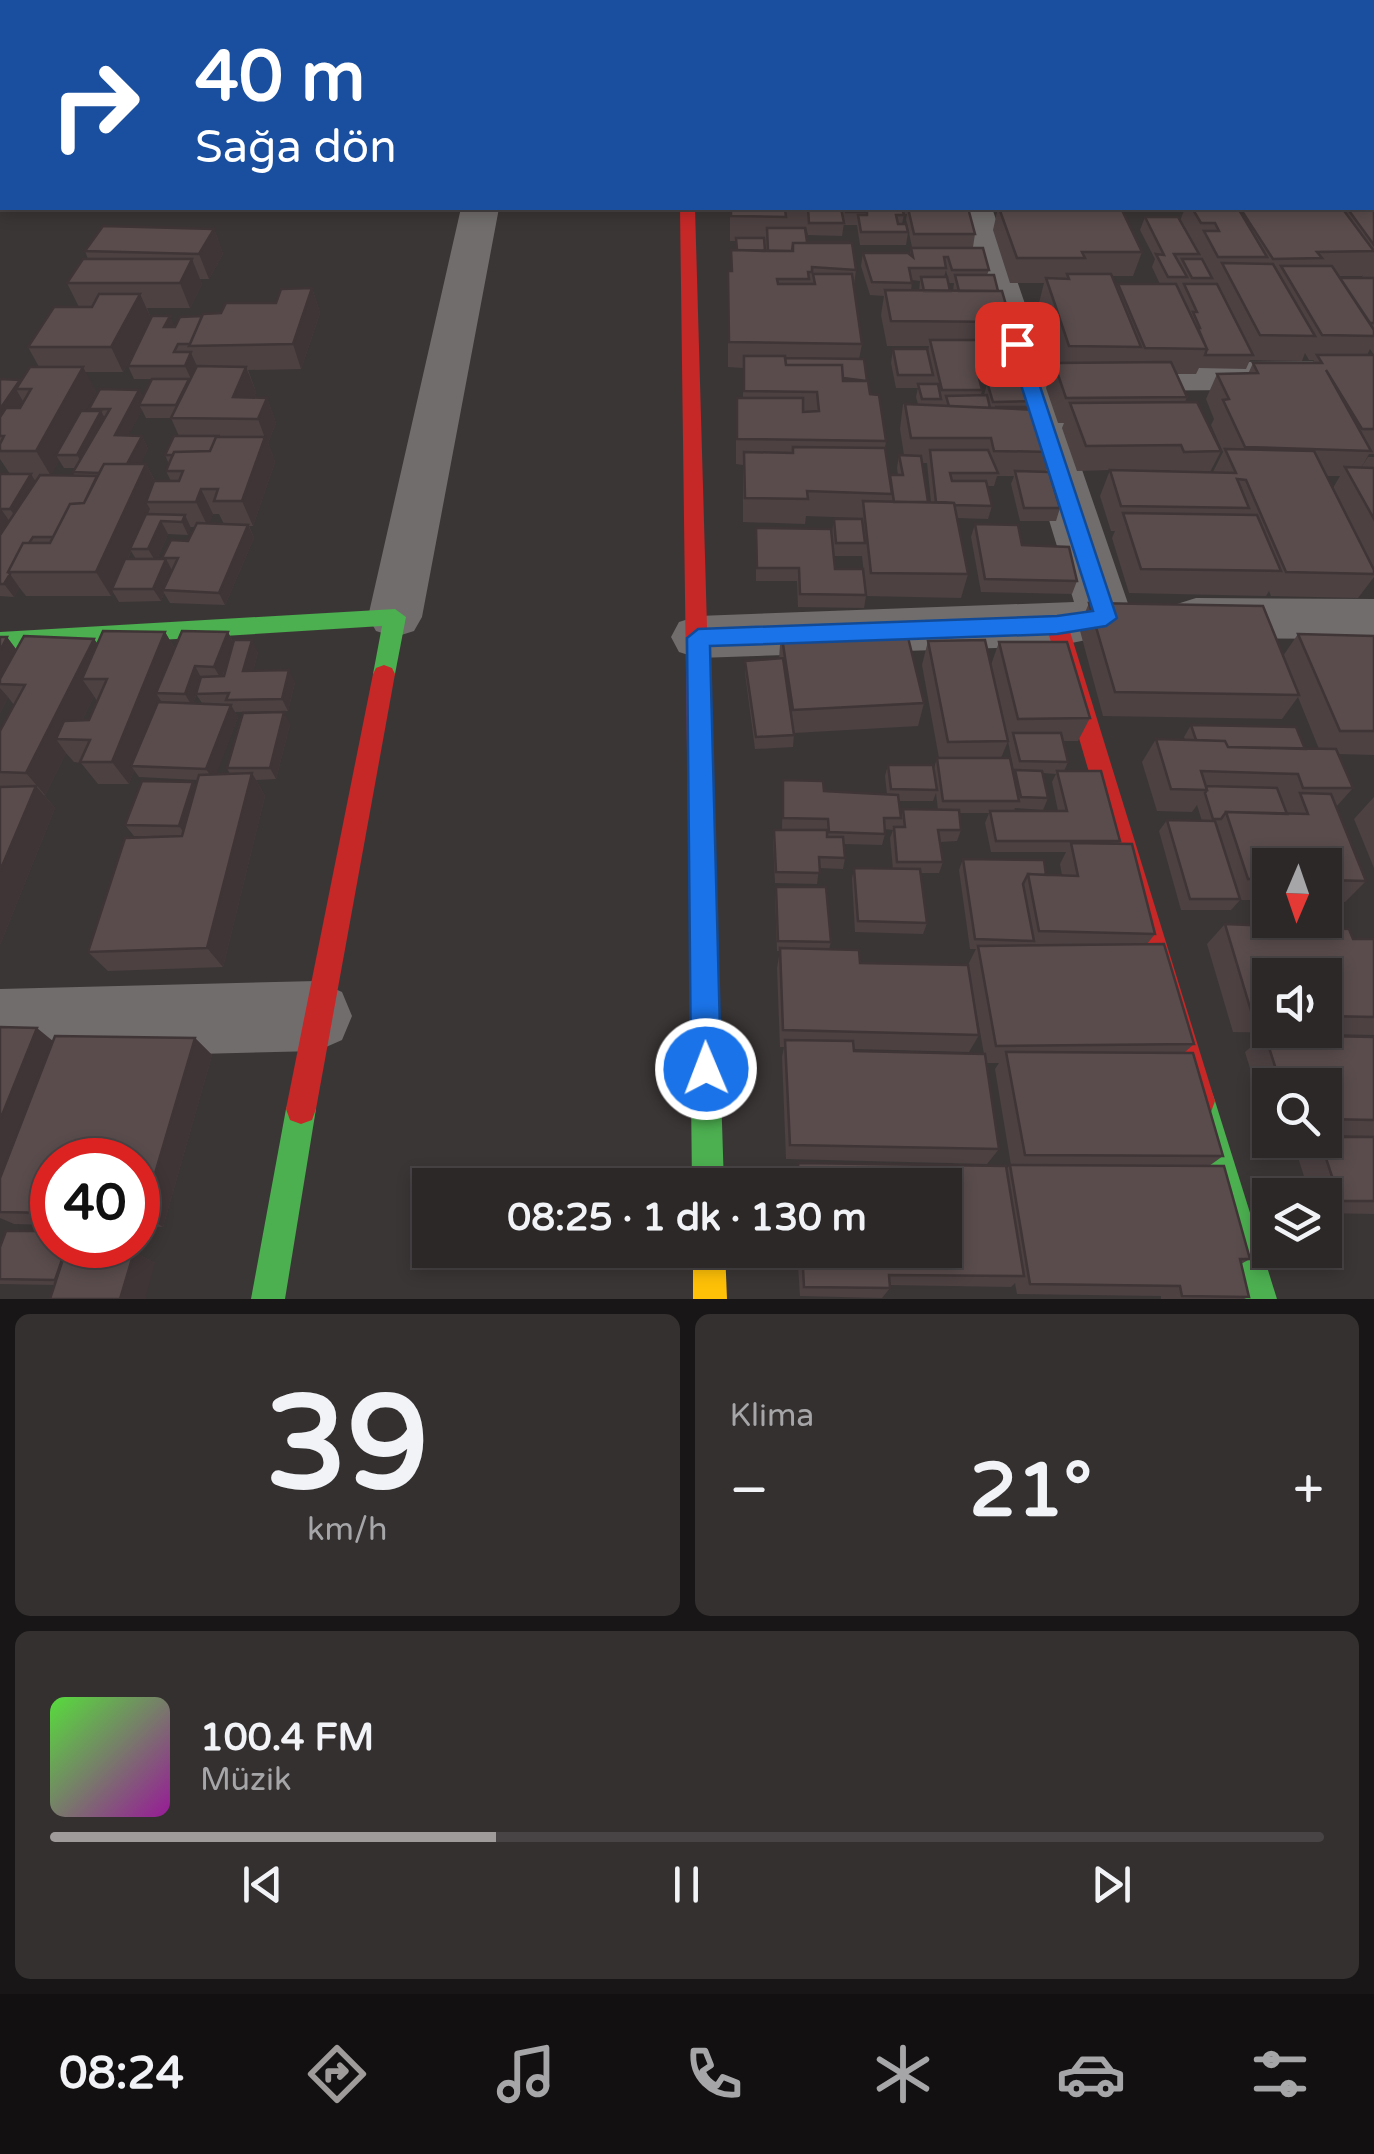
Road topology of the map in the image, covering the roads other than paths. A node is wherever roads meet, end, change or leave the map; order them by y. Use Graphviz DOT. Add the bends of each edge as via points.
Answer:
graph roads {
  1 [pos="480,210"];
  2 [pos="687,210"];
  3 [pos="973,210"];
  4 [pos="1374,374"];
  5 [pos="1028,377"];
  6 [pos="394,617"];
  7 [pos="1374,619"];
  8 [pos="1082,621"];
  9 [pos="698,638"];
  10 [pos="0,640"];
  11 [pos="316,1016"];
  12 [pos="0,1024"];
  13 [pos="708,1168"];
  14 [pos="709,1268"];
  15 [pos="268,1299"];
  16 [pos="710,1299"];
  17 [pos="1260,1299"];
  1 -- 6 [label="street"];
  2 -- 9 [label="street"];
  3 -- 5 [label="street"];
  4 -- 5 [label="street"];
  5 -- 8 [label="street"];
  6 -- 10 [label="street"];
  6 -- 11 [label="street"];
  7 -- 8 [label="street"];
  8 -- 9 [label="street"];
  8 -- 17 [label="street"];
  9 -- 13 [label="street"];
  11 -- 12 [label="street"];
  11 -- 15 [label="street"];
  14 -- 16 [label="street"];
}
